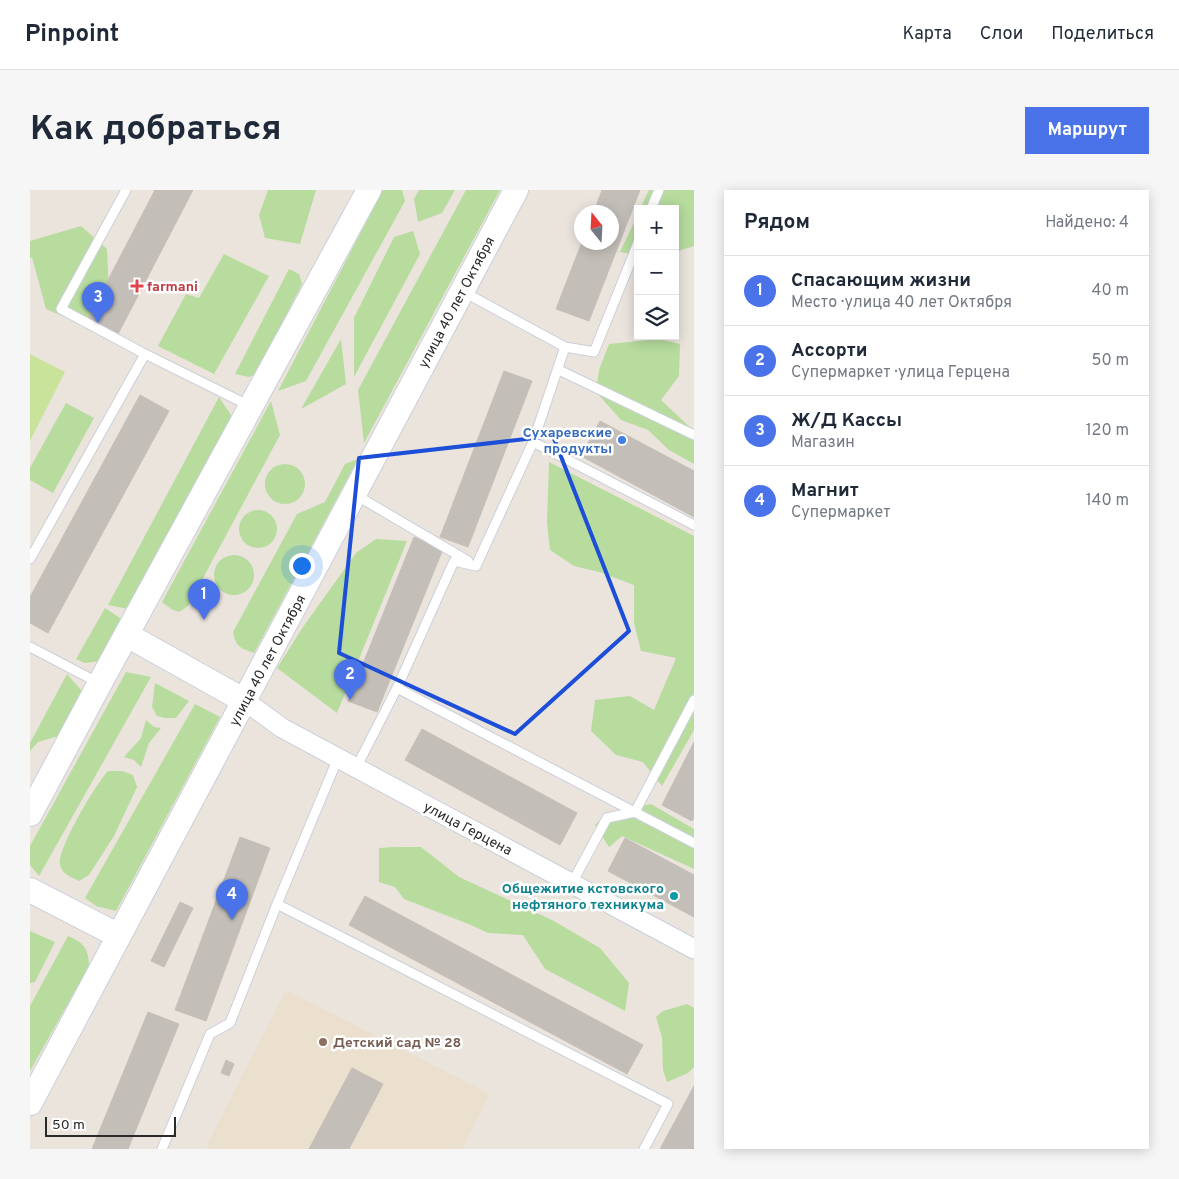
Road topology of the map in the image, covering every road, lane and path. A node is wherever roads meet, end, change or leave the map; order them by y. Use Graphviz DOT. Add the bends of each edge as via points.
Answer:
graph roads {
  1 [pos="126,190"];
  2 [pos="369,190"];
  3 [pos="516,190"];
  4 [pos="659,190"];
  5 [pos="653,205"];
  6 [pos="635,250"];
  7 [pos="462,291"];
  8 [pos="566,347"];
  9 [pos="145,354"];
  10 [pos="559,370"];
  11 [pos="250,406"];
  12 [pos="694,435"];
  13 [pos="533,442"];
  14 [pos="354,494"];
  15 [pos="694,525"];
  16 [pos="34,544"];
  17 [pos="30,559"];
  18 [pos="476,566"];
  19 [pos="127,635"];
  20 [pos="30,647"];
  21 [pos="100,683"];
  22 [pos="397,688"];
  23 [pos="694,700"];
  24 [pos="245,701"];
  25 [pos="338,758"];
  26 [pos="356,768"];
  27 [pos="635,812"];
  28 [pos="30,814"];
  29 [pos="694,842"];
  30 [pos="572,883"];
  31 [pos="30,890"];
  32 [pos="277,904"];
  33 [pos="119,936"];
  34 [pos="694,950"];
  35 [pos="30,1104"];
  36 [pos="162,1149"];
  37 [pos="644,1149"];
  1 -- 9 [label="lane" via="61,309"];
  2 -- 11 [label="street"];
  3 -- 7 [label="street, улица 40 лет Октября"];
  4 -- 5 [label="lane"];
  6 -- 8 [label="lane" via="594,352"];
  7 -- 8 [label="lane"];
  7 -- 14 [label="street, улица 40 лет Октября"];
  8 -- 10 [label="lane"];
  9 -- 11 [label="lane"];
  9 -- 16 [label="lane"];
  10 -- 12 [label="lane"];
  10 -- 13 [label="lane"];
  11 -- 19 [label="street"];
  13 -- 15 [label="lane"];
  13 -- 18 [label="lane"];
  14 -- 18 [label="lane"];
  14 -- 24 [label="street, улица 40 лет Октября"];
  16 -- 17 [label="lane"];
  18 -- 22 [label="lane" via="454,561"];
  19 -- 21 [label="street"];
  19 -- 24 [label="street"];
  20 -- 21 [label="lane"];
  21 -- 28 [label="street"];
  22 -- 26 [label="lane"];
  22 -- 27 [label="lane"];
  23 -- 27 [label="lane"];
  24 -- 25 [label="street, улица Герцена" via="282,728"];
  24 -- 33 [label="street, улица 40 лет Октября"];
  25 -- 26 [label="street, улица Герцена"];
  25 -- 32 [label="lane"];
  26 -- 30 [label="street, улица Герцена"];
  27 -- 29 [label="lane"];
  27 -- 30 [label="lane" via="607,818"];
  30 -- 34 [label="street, улица Герцена"];
  31 -- 33 [label="street"];
  32 -- 36 [label="lane" via="230,1022 210,1034"];
  32 -- 37 [label="lane" via="668,1104"];
  33 -- 35 [label="street, улица 40 лет Октября"];
}
